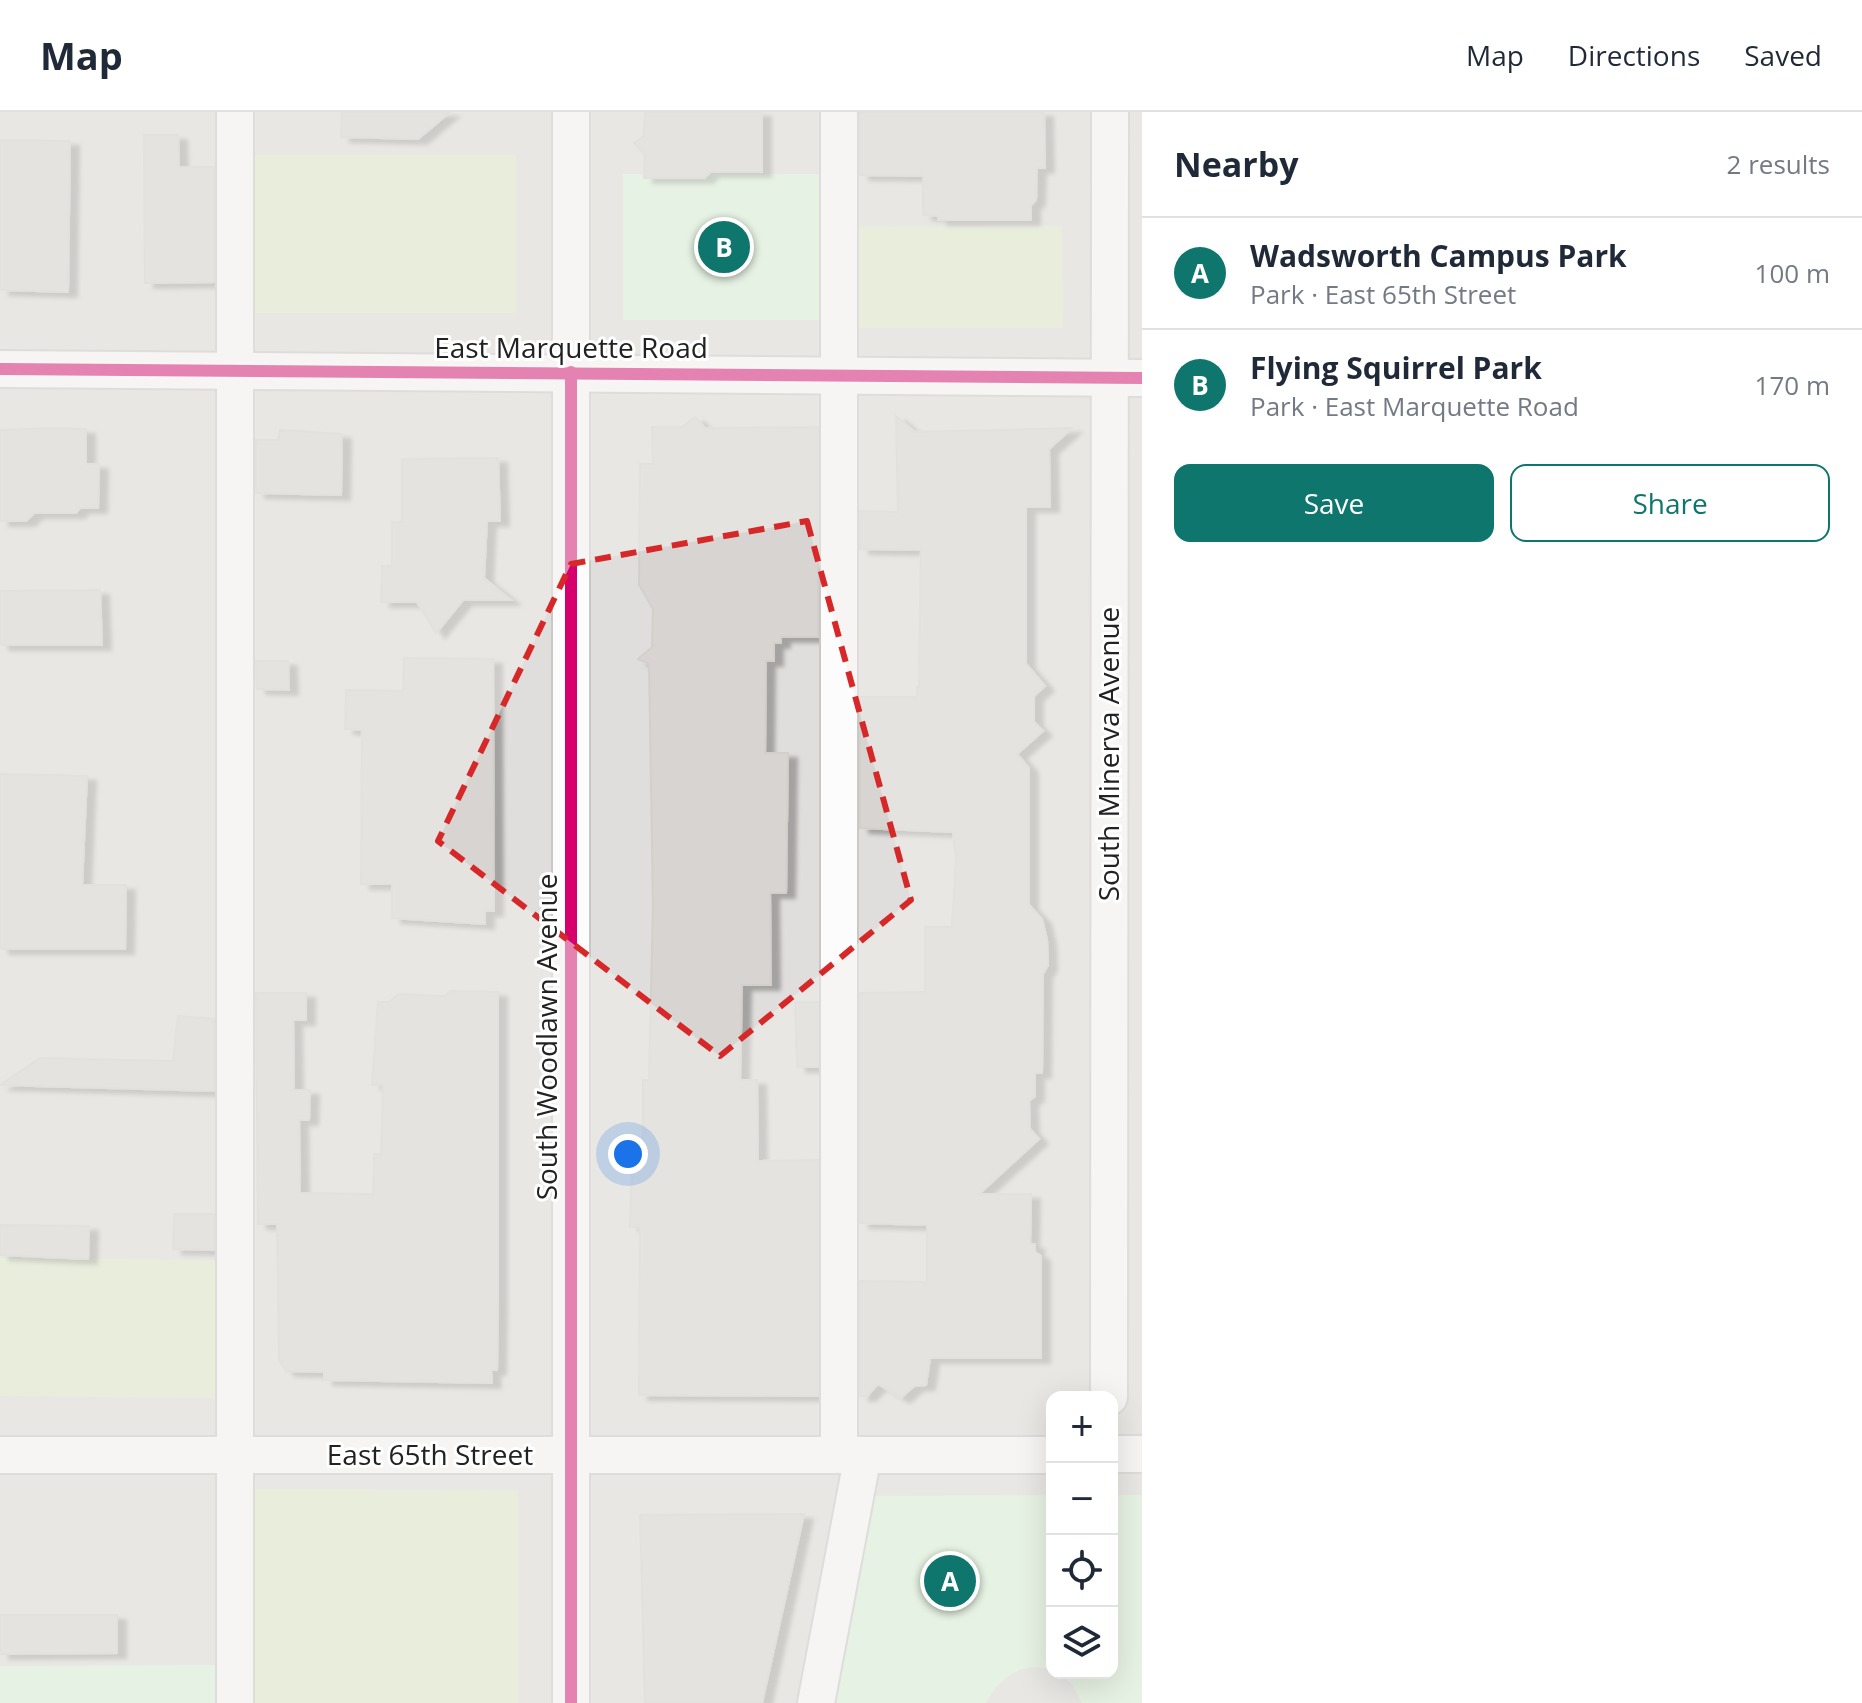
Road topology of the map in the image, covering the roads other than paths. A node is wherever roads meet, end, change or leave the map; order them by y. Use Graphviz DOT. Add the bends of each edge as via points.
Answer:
graph roads {
  1 [pos="235,112"];
  2 [pos="571,112"];
  3 [pos="839,112"];
  4 [pos="1110,112"];
  5 [pos="0,369"];
  6 [pos="234,370"];
  7 [pos="571,372"];
  8 [pos="838,375"];
  9 [pos="1126,378"];
  10 [pos="1109,1391"];
  11 [pos="851,1454"];
  12 [pos="1118,1454"];
  13 [pos="1142,1454"];
  14 [pos="0,1455"];
  15 [pos="236,1455"];
  16 [pos="571,1455"];
  17 [pos="1046,1455"];
  18 [pos="235,1703"];
  19 [pos="571,1703"];
  20 [pos="816,1703"];
  1 -- 6 [label="street"];
  2 -- 7 [label="street, South Woodlawn Avenue"];
  3 -- 8 [label="street"];
  4 -- 9 [label="street, South Minerva Avenue"];
  5 -- 6 [label="street, East Marquette Road"];
  6 -- 7 [label="street, East Marquette Road"];
  6 -- 15 [label="street"];
  7 -- 8 [label="street, East Marquette Road"];
  7 -- 16 [label="street, South Woodlawn Avenue"];
  8 -- 9 [label="street, East Marquette Road"];
  8 -- 11 [label="street"];
  9 -- 10 [label="street, South Minerva Avenue"];
  11 -- 16 [label="street, East 65th Street"];
  11 -- 17 [label="street, East 65th Street"];
  11 -- 20 [label="street"];
  12 -- 13 [label="street"];
  14 -- 15 [label="street, East 65th Street"];
  15 -- 16 [label="street, East 65th Street"];
  15 -- 18 [label="street"];
  16 -- 19 [label="street, South Woodlawn Avenue"];
}
